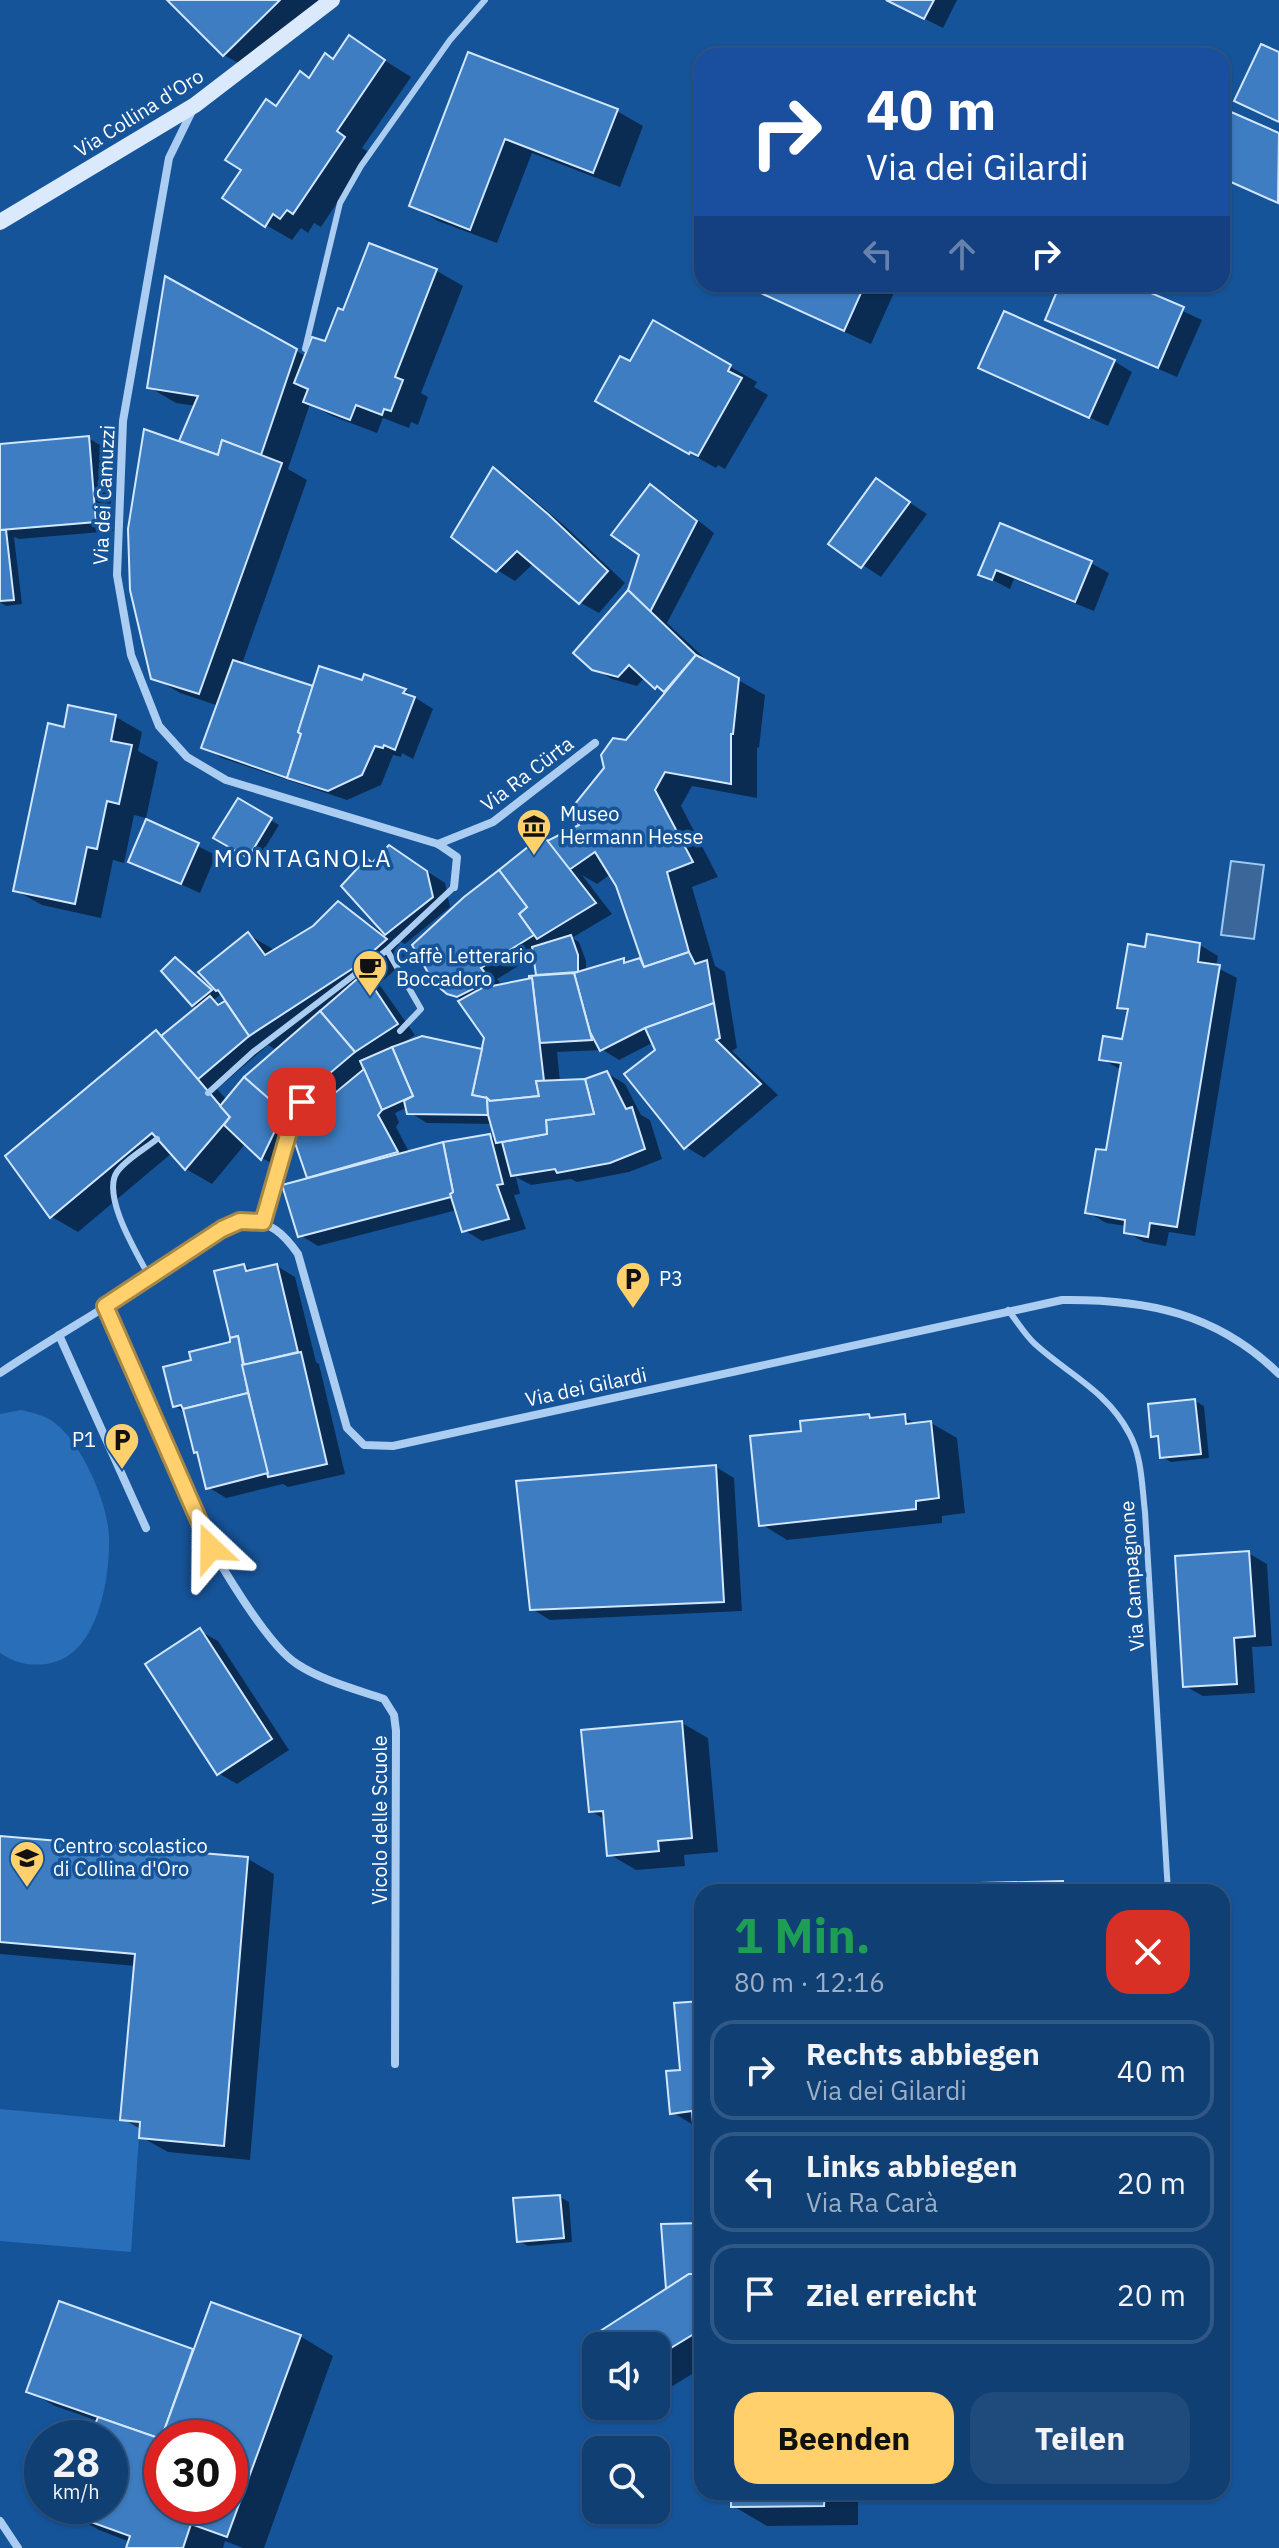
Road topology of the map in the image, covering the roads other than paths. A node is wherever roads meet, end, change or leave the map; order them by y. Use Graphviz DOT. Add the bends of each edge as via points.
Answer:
graph roads {
  1 [pos="332,0"];
  2 [pos="485,0"];
  3 [pos="195,105"];
  4 [pos="0,222"];
  5 [pos="305,349"];
  6 [pos="595,743"];
  7 [pos="438,844"];
  8 [pos="454,887"];
  9 [pos="387,950"];
  10 [pos="400,1031"];
  11 [pos="327,1084"];
  12 [pos="208,1093"];
  13 [pos="157,1139"];
  14 [pos="263,1222"];
  15 [pos="150,1278"];
  16 [pos="105,1306"];
  17 [pos="1008,1310"];
  18 [pos="59,1335"];
  19 [pos="0,1373"];
  20 [pos="1279,1374"];
  21 [pos="146,1528"];
  22 [pos="1167,1884"];
  23 [pos="395,2064"];
  24 [pos="0,2521"];
  25 [pos="18,2548"];
  1 -- 3 [label="street, Via Collina d'Oro"];
  2 -- 5 [label="lane" via="450,40 340,203"];
  3 -- 4 [label="street, Via Collina d'Oro"];
  3 -- 7 [label="street, Via dei Camuzzi" via="169,158 123,421 117,575 131,655 159,726 187,757 226,780"];
  6 -- 7 [label="street, Via Ra Cürta" via="493,822"];
  7 -- 8 [label="street" via="457,857"];
  8 -- 9 [label="lane"];
  9 -- 10 [label="lane" via="421,1009"];
  9 -- 12 [label="lane"];
  11 -- 14 [label="lane" via="302,1102 292,1121"];
  13 -- 15 [label="lane" via="119,1169 112,1192"];
  14 -- 15 [label="street" via="240,1221 222,1229"];
  14 -- 17 [label="street, Via dei Gilardi" via="285,1235 298,1254 347,1428 364,1445 393,1446"];
  15 -- 16 [label="street"];
  16 -- 18 [label="street"];
  16 -- 23 [label="street, Vicolo delle Scuole" via="229,1578 282,1652 328,1679 384,1699 394,1715"];
  17 -- 20 [label="street, Via dei Gilardi" via="1062,1300 1153,1306 1233,1336"];
  17 -- 22 [label="lane, Via Campagnone" via="1035,1344 1107,1404 1130,1434 1140,1468"];
  18 -- 19 [label="street"];
  18 -- 21 [label="street"];
  24 -- 25 [label="street"];
}
